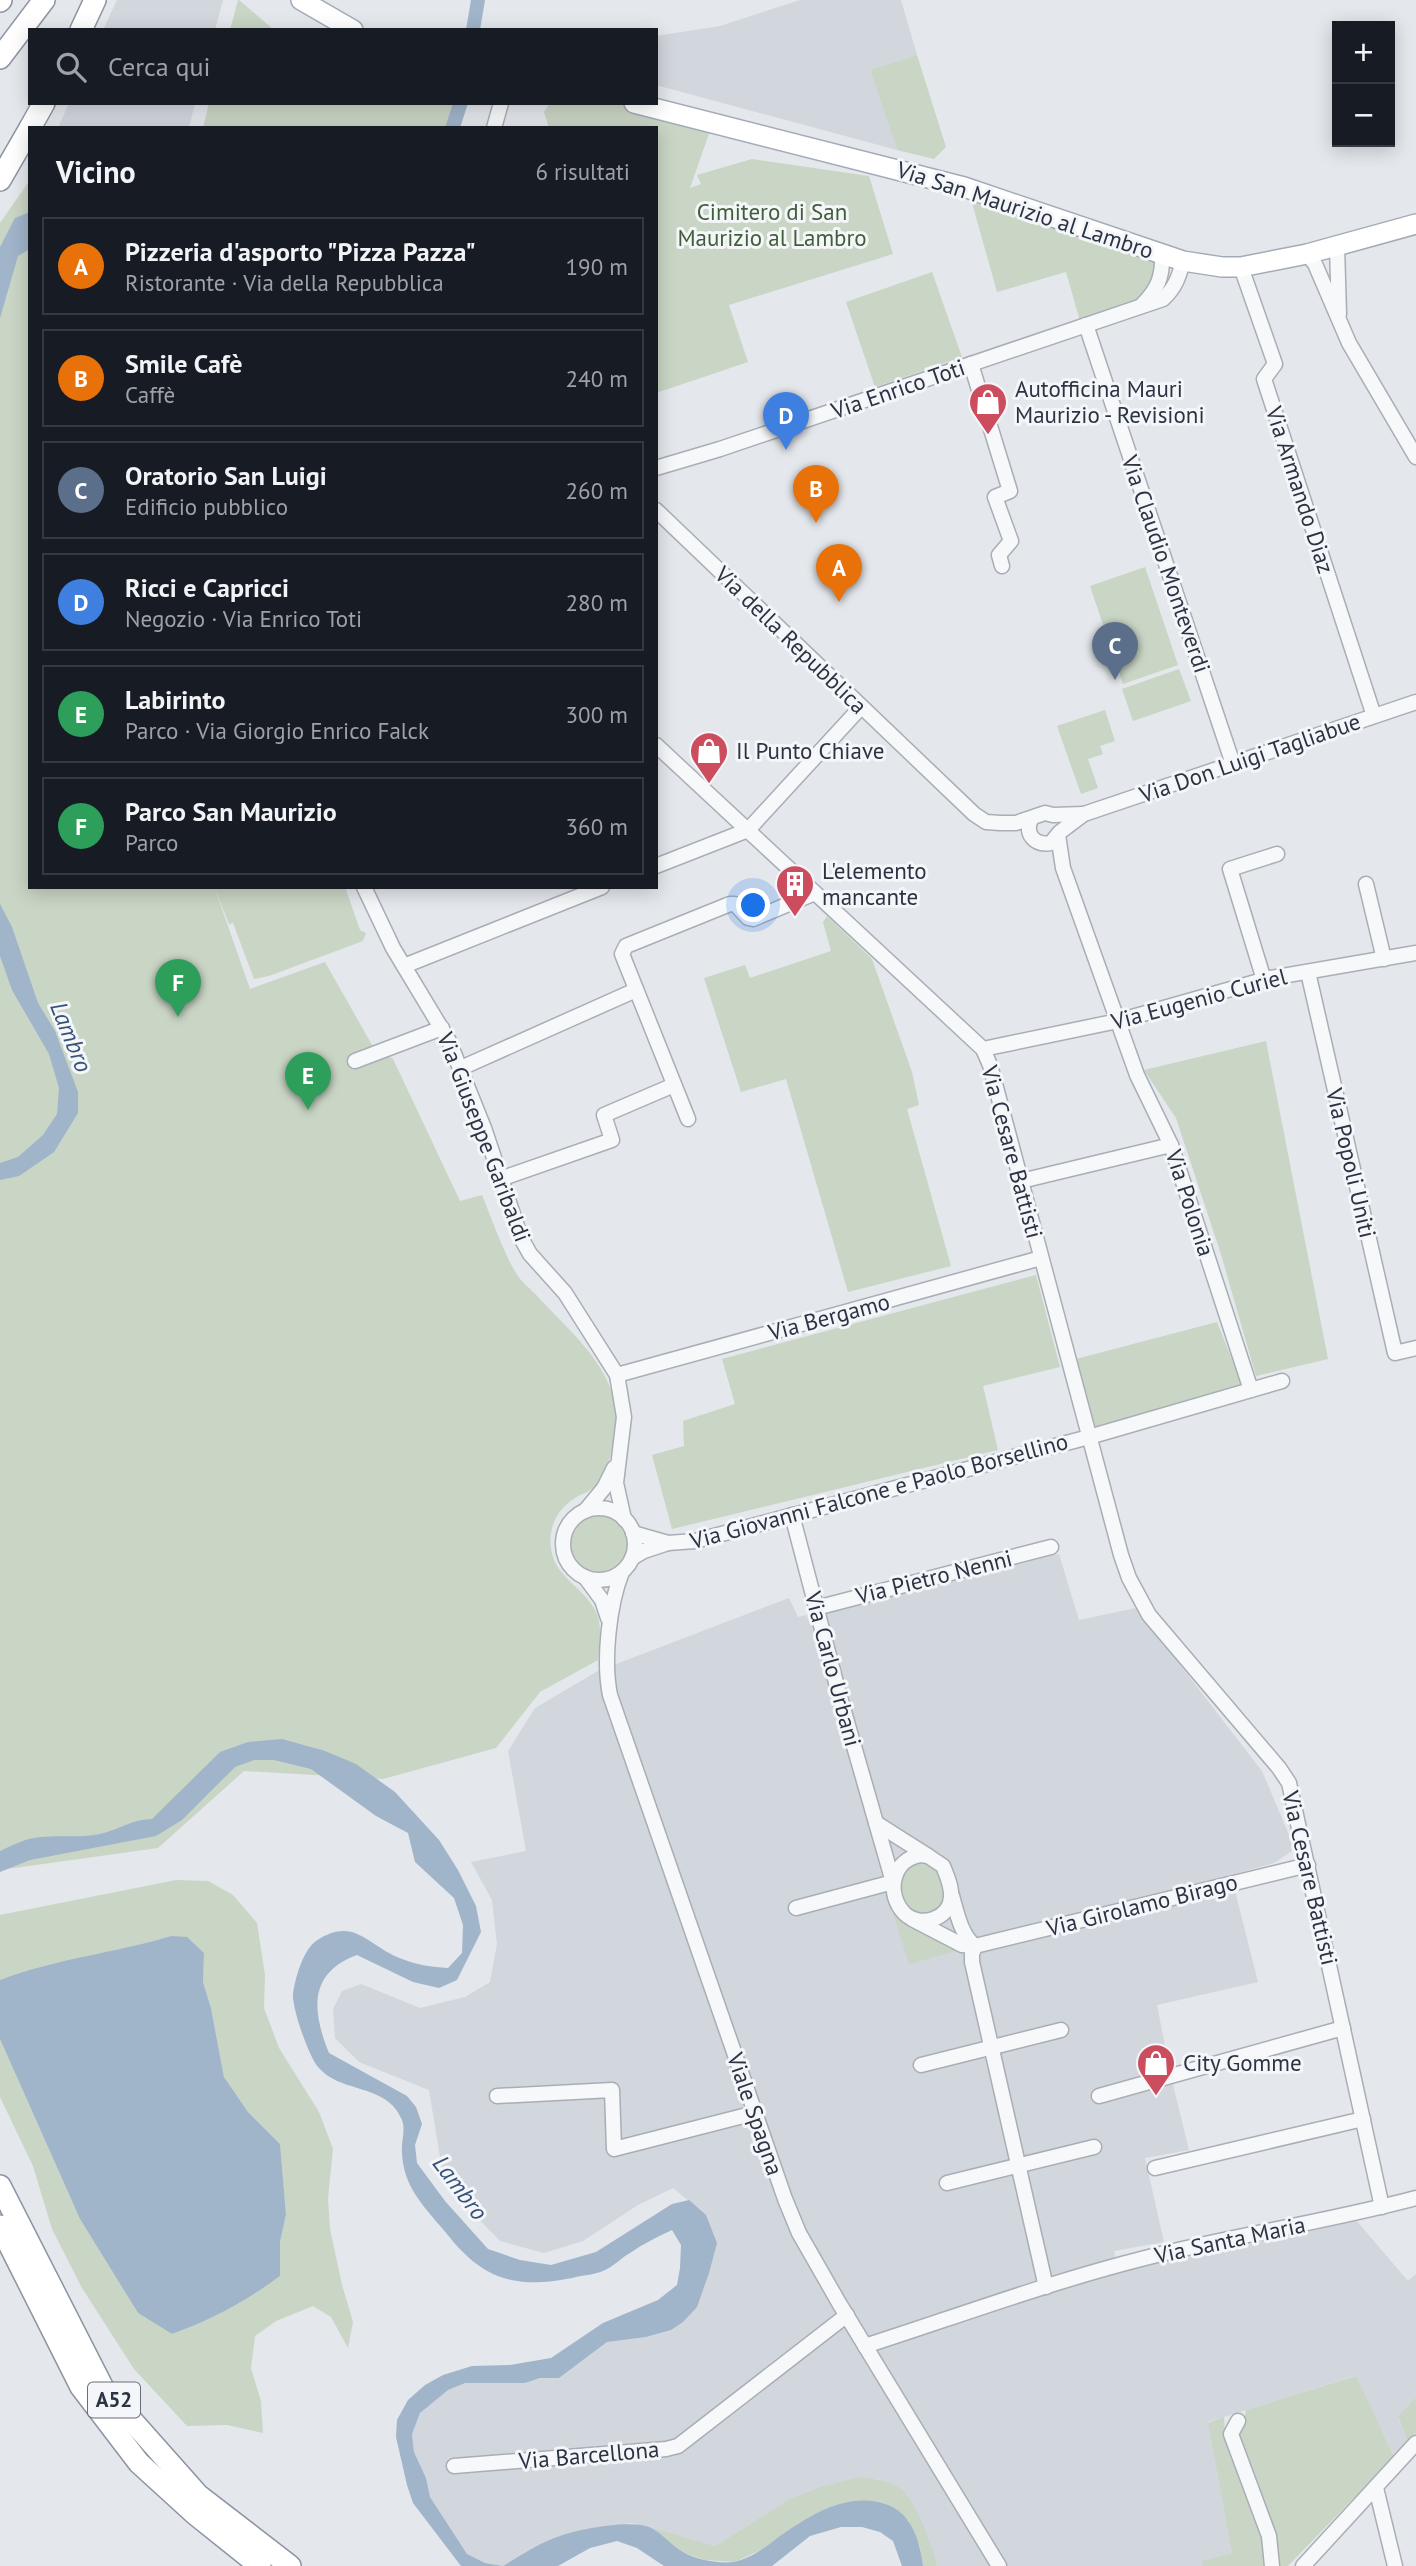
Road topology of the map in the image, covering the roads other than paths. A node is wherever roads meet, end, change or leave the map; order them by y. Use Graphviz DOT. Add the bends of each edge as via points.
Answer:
graph roads {
  1 [pos="44,0"];
  2 [pos="95,0"];
  3 [pos="301,0"];
  4 [pos="82,28"];
  5 [pos="350,28"];
  6 [pos="0,58"];
  7 [pos="43,105"];
  8 [pos="500,105"];
  9 [pos="642,105"];
  10 [pos="31,126"];
  11 [pos="495,126"];
  12 [pos="28,131"];
  13 [pos="0,180"];
  14 [pos="1416,224"];
  15 [pos="1337,246"];
  16 [pos="1162,254"];
  17 [pos="1307,254"];
  18 [pos="1183,261"];
  19 [pos="1241,267"];
  20 [pos="1139,307"];
  21 [pos="1339,322"];
  22 [pos="1086,325"];
  23 [pos="971,364"];
  24 [pos="1416,457"];
  25 [pos="658,467"];
  26 [pos="658,512"];
  27 [pos="1002,566"];
  28 [pos="1416,702"];
  29 [pos="861,708"];
  30 [pos="1374,716"];
  31 [pos="658,747"];
  32 [pos="1233,764"];
  33 [pos="1084,814"];
  34 [pos="1054,815"];
  35 [pos="1031,819"];
  36 [pos="748,830"];
  37 [pos="1059,834"];
  38 [pos="1038,844"];
  39 [pos="1277,854"];
  40 [pos="658,865"];
  41 [pos="1063,868"];
  42 [pos="1366,884"];
  43 [pos="366,889"];
  44 [pos="597,889"];
  45 [pos="815,893"];
  46 [pos="1416,953"];
  47 [pos="1384,959"];
  48 [pos="404,966"];
  49 [pos="1308,972"];
  50 [pos="1264,980"];
  51 [pos="636,990"];
  52 [pos="1118,1021"];
  53 [pos="442,1028"];
  54 [pos="983,1049"];
  55 [pos="355,1061"];
  56 [pos="461,1068"];
  57 [pos="674,1085"];
  58 [pos="688,1119"];
  59 [pos="1171,1145"];
  60 [pos="500,1179"];
  61 [pos="1021,1181"];
  62 [pos="1041,1258"];
  63 [pos="1416,1348"];
  64 [pos="617,1375"];
  65 [pos="1282,1381"];
  66 [pos="1251,1390"];
  67 [pos="1089,1437"];
  68 [pos="618,1460"];
  69 [pos="584,1511"];
  70 [pos="792,1515"];
  71 [pos="625,1519"];
  72 [pos="633,1533"];
  73 [pos="668,1543"];
  74 [pos="1051,1547"];
  75 [pos="632,1558"];
  76 [pos="622,1572"];
  77 [pos="584,1577"];
  78 [pos="816,1608"];
  79 [pos="609,1623"];
  80 [pos="876,1823"];
  81 [pos="928,1856"];
  82 [pos="1308,1865"];
  83 [pos="893,1882"];
  84 [pos="952,1896"];
  85 [pos="796,1908"];
  86 [pos="912,1919"];
  87 [pos="975,1946"];
  88 [pos="1343,2028"];
  89 [pos="1061,2030"];
  90 [pos="991,2047"];
  91 [pos="921,2065"];
  92 [pos="497,2096"];
  93 [pos="1099,2096"];
  94 [pos="755,2113"];
  95 [pos="1363,2119"];
  96 [pos="1094,2147"];
  97 [pos="1018,2166"];
  98 [pos="1155,2168"];
  99 [pos="947,2183"];
  100 [pos="0,2186"];
  101 [pos="1416,2198"];
  102 [pos="1381,2207"];
  103 [pos="0,2226"];
  104 [pos="1046,2287"];
  105 [pos="847,2315"];
  106 [pos="865,2346"];
  107 [pos="1238,2421"];
  108 [pos="1416,2443"];
  109 [pos="454,2466"];
  110 [pos="1376,2488"];
  111 [pos="260,2566"];
  112 [pos="290,2566"];
  113 [pos="999,2566"];
  114 [pos="1272,2566"];
  115 [pos="1303,2566"];
  116 [pos="1395,2566"];
  1 -- 6 [label="highway"];
  2 -- 4 [label="highway"];
  3 -- 5 [label="main road"];
  7 -- 10 [label="highway"];
  8 -- 11 [label="street"];
  9 -- 16 [label="main road, Via San Maurizio al Lambro" via="964,187"];
  12 -- 13 [label="highway"];
  14 -- 15 [label="main road, Via San Maurizio al Lambro"];
  15 -- 17 [label="main road, Via San Maurizio al Lambro"];
  15 -- 21 [label="street"];
  16 -- 18 [label="main road, Via San Maurizio al Lambro"];
  16 -- 20 [label="street" via="1161,279"];
  17 -- 19 [label="main road, Via San Maurizio al Lambro"];
  17 -- 21 [label="street"];
  18 -- 19 [label="main road, Via San Maurizio al Lambro"];
  18 -- 20 [label="street, Via Enrico Toti" via="1172,290 1163,299"];
  19 -- 30 [label="street, Via Armando Diaz" via="1275,364 1264,379"];
  20 -- 22 [label="street, Via Enrico Toti"];
  21 -- 24 [label="street"];
  22 -- 23 [label="street, Via Enrico Toti"];
  22 -- 32 [label="street, Via Claudio Monteverdi"];
  23 -- 25 [label="street, Via Enrico Toti"];
  23 -- 27 [label="street" via="1010,491 995,497 1011,541 999,555"];
  26 -- 29 [label="street, Via della Repubblica"];
  28 -- 30 [label="street, Via Don Luigi Tagliabue"];
  29 -- 35 [label="street, Via della Repubblica" via="986,822"];
  29 -- 36 [label="street"];
  30 -- 32 [label="street, Via Don Luigi Tagliabue"];
  31 -- 36 [label="street, Via Cesare Battisti"];
  32 -- 33 [label="street, Via Don Luigi Tagliabue"];
  33 -- 34 [label="street, Via Don Luigi Tagliabue"];
  33 -- 37 [label="street, Via Don Luigi Tagliabue"];
  34 -- 35 [label="street, Via della Repubblica" via="1039,814"];
  34 -- 37 [label="street"];
  35 -- 38 [label="street" via="1029,834"];
  36 -- 40 [label="street"];
  36 -- 45 [label="street, Via Cesare Battisti"];
  37 -- 38 [label="street" via="1051,843"];
  37 -- 41 [label="street"];
  38 -- 41 [label="street"];
  39 -- 50 [label="street" via="1230,869"];
  41 -- 52 [label="street"];
  42 -- 47 [label="street"];
  43 -- 48 [label="street, Via Giuseppe Garibaldi"];
  44 -- 48 [label="street"];
  45 -- 51 [label="street" via="753,919 730,904 626,946 622,954"];
  45 -- 54 [label="street, Via Cesare Battisti"];
  46 -- 47 [label="street, Via Eugenio Curiel"];
  47 -- 49 [label="street, Via Eugenio Curiel"];
  48 -- 53 [label="street, Via Giuseppe Garibaldi"];
  49 -- 50 [label="street, Via Eugenio Curiel"];
  49 -- 63 [label="street, Via Popoli Uniti" via="1395,1353"];
  50 -- 52 [label="street, Via Eugenio Curiel"];
  51 -- 56 [label="street"];
  51 -- 57 [label="street"];
  52 -- 54 [label="street, Via Eugenio Curiel"];
  52 -- 59 [label="street, Via Polonia"];
  53 -- 55 [label="street"];
  53 -- 56 [label="street, Via Giuseppe Garibaldi"];
  54 -- 61 [label="street, Via Cesare Battisti"];
  56 -- 60 [label="street, Via Giuseppe Garibaldi"];
  57 -- 58 [label="street"];
  57 -- 60 [label="street" via="604,1115 612,1140"];
  59 -- 61 [label="street"];
  59 -- 66 [label="street, Via Polonia"];
  60 -- 64 [label="street, Via Giuseppe Garibaldi" via="530,1254 565,1293"];
  61 -- 62 [label="street, Via Cesare Battisti"];
  62 -- 64 [label="street, Via Bergamo"];
  62 -- 67 [label="street, Via Cesare Battisti"];
  64 -- 68 [label="street, Via Giuseppe Garibaldi" via="624,1417"];
  65 -- 66 [label="street"];
  66 -- 67 [label="street"];
  67 -- 70 [label="street, Via Giovanni Falcone e Paolo Borsellino"];
  67 -- 82 [label="street, Via Cesare Battisti" via="1121,1555 1138,1597 1285,1775"];
  68 -- 69 [label="street, Via Giuseppe Garibaldi" via="604,1488"];
  68 -- 71 [label="street, Via Giuseppe Garibaldi" via="616,1483"];
  69 -- 71 [label="street" via="605,1508"];
  69 -- 77 [label="street" via="569,1524 563,1546 572,1567"];
  70 -- 73 [label="street, Via Giovanni Falcone e Paolo Borsellino" via="695,1541"];
  70 -- 78 [label="street, Via Carlo Urbani"];
  71 -- 72 [label="street"];
  72 -- 73 [label="street, Via Giovanni Falcone e Paolo Borsellino"];
  72 -- 75 [label="street"];
  73 -- 75 [label="street, Via Giovanni Falcone e Paolo Borsellino"];
  74 -- 78 [label="street, Via Pietro Nenni"];
  75 -- 76 [label="street"];
  76 -- 77 [label="street" via="601,1580"];
  76 -- 79 [label="street, Viale Spagna"];
  77 -- 79 [label="street, Viale Spagna" via="602,1600"];
  78 -- 80 [label="street, Via Carlo Urbani"];
  79 -- 94 [label="street, Viale Spagna" via="610,1695"];
  80 -- 81 [label="street"];
  80 -- 83 [label="street, Via Carlo Urbani"];
  81 -- 83 [label="street" via="906,1860"];
  81 -- 84 [label="street" via="943,1866"];
  82 -- 87 [label="street, Via Girolamo Birago"];
  82 -- 88 [label="street, Via Cesare Battisti"];
  83 -- 85 [label="street"];
  83 -- 86 [label="street" via="899,1904"];
  84 -- 86 [label="street" via="935,1919"];
  84 -- 87 [label="street" via="968,1941"];
  86 -- 87 [label="street" via="962,1945"];
  87 -- 90 [label="street" via="972,1962"];
  88 -- 93 [label="street"];
  88 -- 95 [label="street, Via Cesare Battisti"];
  89 -- 90 [label="street"];
  90 -- 91 [label="street"];
  90 -- 97 [label="street"];
  92 -- 94 [label="street" via="612,2090 614,2149"];
  94 -- 105 [label="street, Viale Spagna" via="799,2233"];
  95 -- 98 [label="street"];
  95 -- 102 [label="street, Via Cesare Battisti"];
  96 -- 97 [label="street"];
  97 -- 99 [label="street"];
  97 -- 104 [label="street"];
  100 -- 112 [label="highway, A52" via="103,2388 198,2495"];
  101 -- 102 [label="street, Via Santa Maria"];
  102 -- 104 [label="street, Via Santa Maria" via="1150,2256"];
  103 -- 111 [label="highway, A52" via="81,2387 139,2463"];
  104 -- 106 [label="street, Via Santa Maria"];
  105 -- 106 [label="street, Viale Spagna"];
  105 -- 109 [label="street, Via Barcellona" via="678,2446"];
  106 -- 113 [label="street, Viale Spagna"];
  107 -- 114 [label="street" via="1231,2434 1269,2536"];
  108 -- 110 [label="street"];
  110 -- 115 [label="street"];
  110 -- 116 [label="street"];
}
